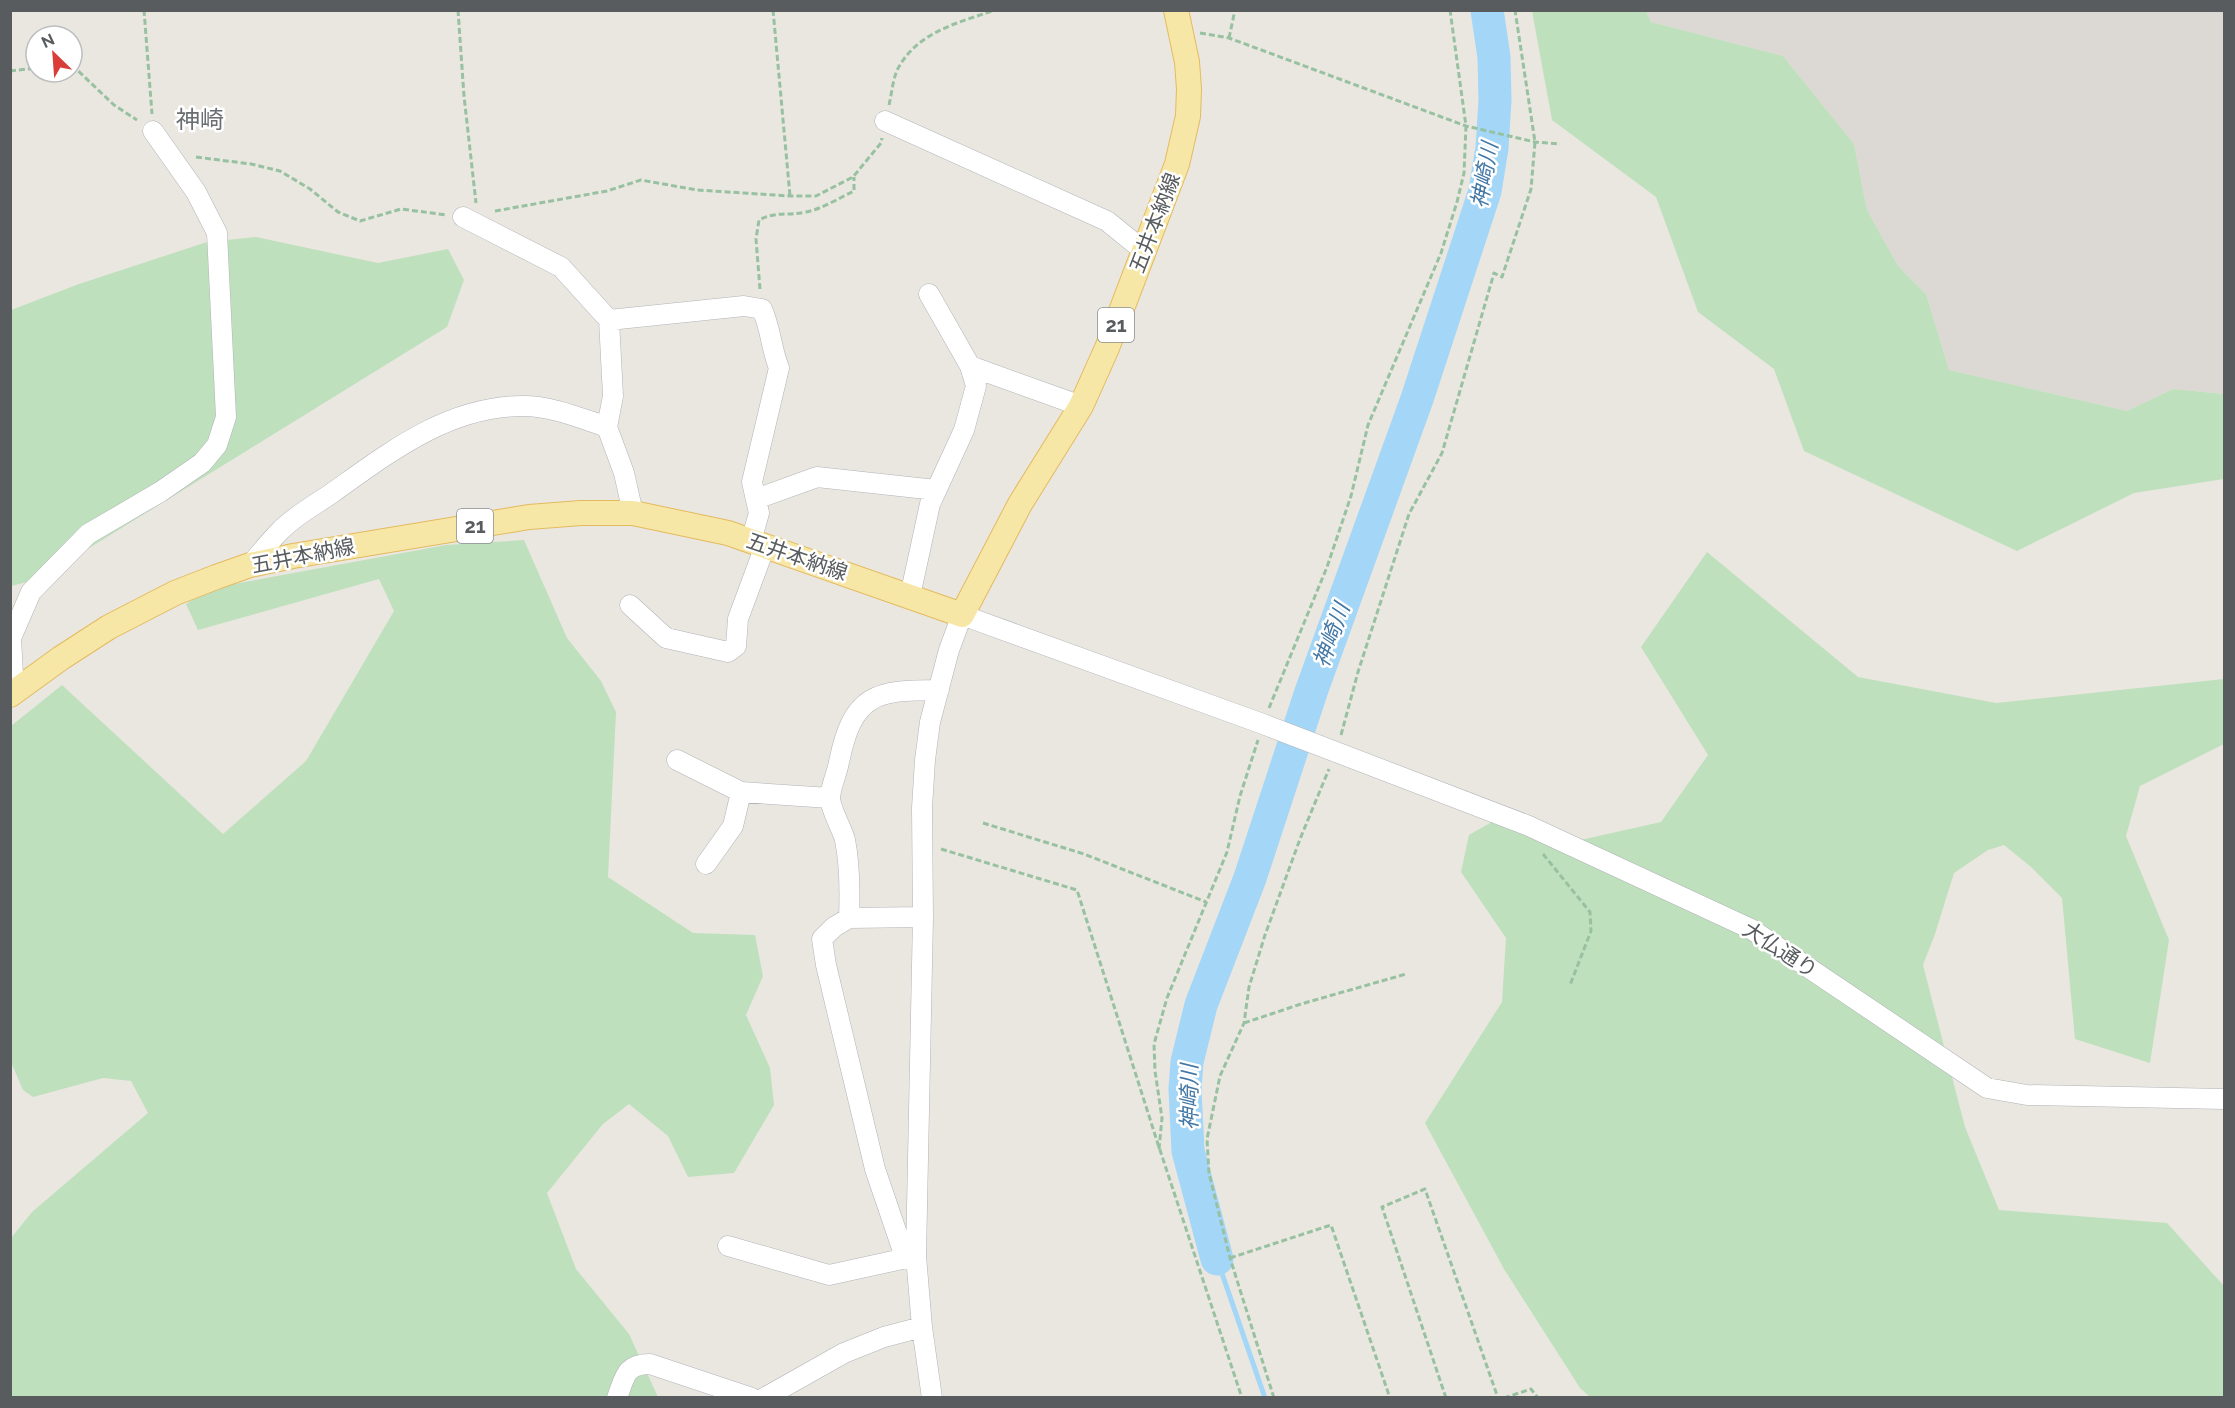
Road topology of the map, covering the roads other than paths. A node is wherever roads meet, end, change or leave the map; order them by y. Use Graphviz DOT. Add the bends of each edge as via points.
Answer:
graph roads {
  1 [pos="1178,22"];
  2 [pos="885,121"];
  3 [pos="153,130"];
  4 [pos="470,216"];
  5 [pos="1144,250"];
  6 [pos="929,294"];
  7 [pos="609,320"];
  8 [pos="970,366"];
  9 [pos="1081,406"];
  10 [pos="607,427"];
  11 [pos="936,490"];
  12 [pos="756,499"];
  13 [pos="633,513"];
  14 [pos="758,543"];
  15 [pos="250,565"];
  16 [pos="910,596"];
  17 [pos="630,605"];
  18 [pos="962,615"];
  19 [pos="939,690"];
  20 [pos="12,694"];
  21 [pos="677,760"];
  22 [pos="741,792"];
  23 [pos="830,798"];
  24 [pos="706,864"];
  25 [pos="923,917"];
  26 [pos="849,918"];
  27 [pos="2224,1099"];
  28 [pos="728,1246"];
  29 [pos="911,1256"];
  30 [pos="922,1327"];
  31 [pos="617,1398"];
  32 [pos="752,1398"];
  33 [pos="764,1398"];
  34 [pos="932,1398"];
  1 -- 5 [label="main road, 五井本納線 / 21" via="1189,80 1188,116 1178,164"];
  2 -- 5 [label="street" via="1107,221"];
  3 -- 20 [label="street" via="196,192 217,233 226,417 217,445 202,463 88,534 31,592 11,638"];
  4 -- 7 [label="street" via="561,267"];
  5 -- 9 [label="main road, 五井本納線 / 21"];
  6 -- 8 [label="street"];
  7 -- 10 [label="street" via="613,396"];
  7 -- 12 [label="street" via="744,306 762,309 779,368 752,482"];
  8 -- 9 [label="street"];
  8 -- 11 [label="street" via="976,386 964,430"];
  9 -- 18 [label="main road, 五井本納線 / 21" via="1020,504"];
  10 -- 13 [label="street"];
  10 -- 15 [label="street" via="548,408 523,406 462,415 441,423 395,448 281,529"];
  11 -- 12 [label="street" via="817,477"];
  11 -- 16 [label="street"];
  12 -- 14 [label="street"];
  13 -- 14 [label="main road, 五井本納線 / 21"];
  13 -- 15 [label="main road, 五井本納線 / 21" via="529,517"];
  14 -- 16 [label="main road, 五井本納線 / 21"];
  14 -- 17 [label="street" via="738,619 736,646 728,652 666,638"];
  15 -- 20 [label="main road, 五井本納線 / 21" via="176,593 109,627"];
  16 -- 18 [label="main road, 五井本納線 / 21"];
  18 -- 19 [label="street"];
  18 -- 27 [label="street, 大仏通り" via="1529,826 1751,929 1987,1088 2027,1095"];
  19 -- 23 [label="street" via="904,690 879,696 862,706 844,739"];
  19 -- 25 [label="street" via="925,760"];
  21 -- 22 [label="street"];
  22 -- 23 [label="street"];
  22 -- 24 [label="street" via="733,826"];
  23 -- 26 [label="street" via="845,839"];
  25 -- 26 [label="street"];
  25 -- 29 [label="street"];
  26 -- 29 [label="street" via="822,939 826,965 875,1169"];
  28 -- 29 [label="street" via="829,1275"];
  29 -- 30 [label="street"];
  30 -- 33 [label="street" via="844,1353"];
  30 -- 34 [label="street"];
  31 -- 32 [label="street" via="628,1371 642,1364"];
}
